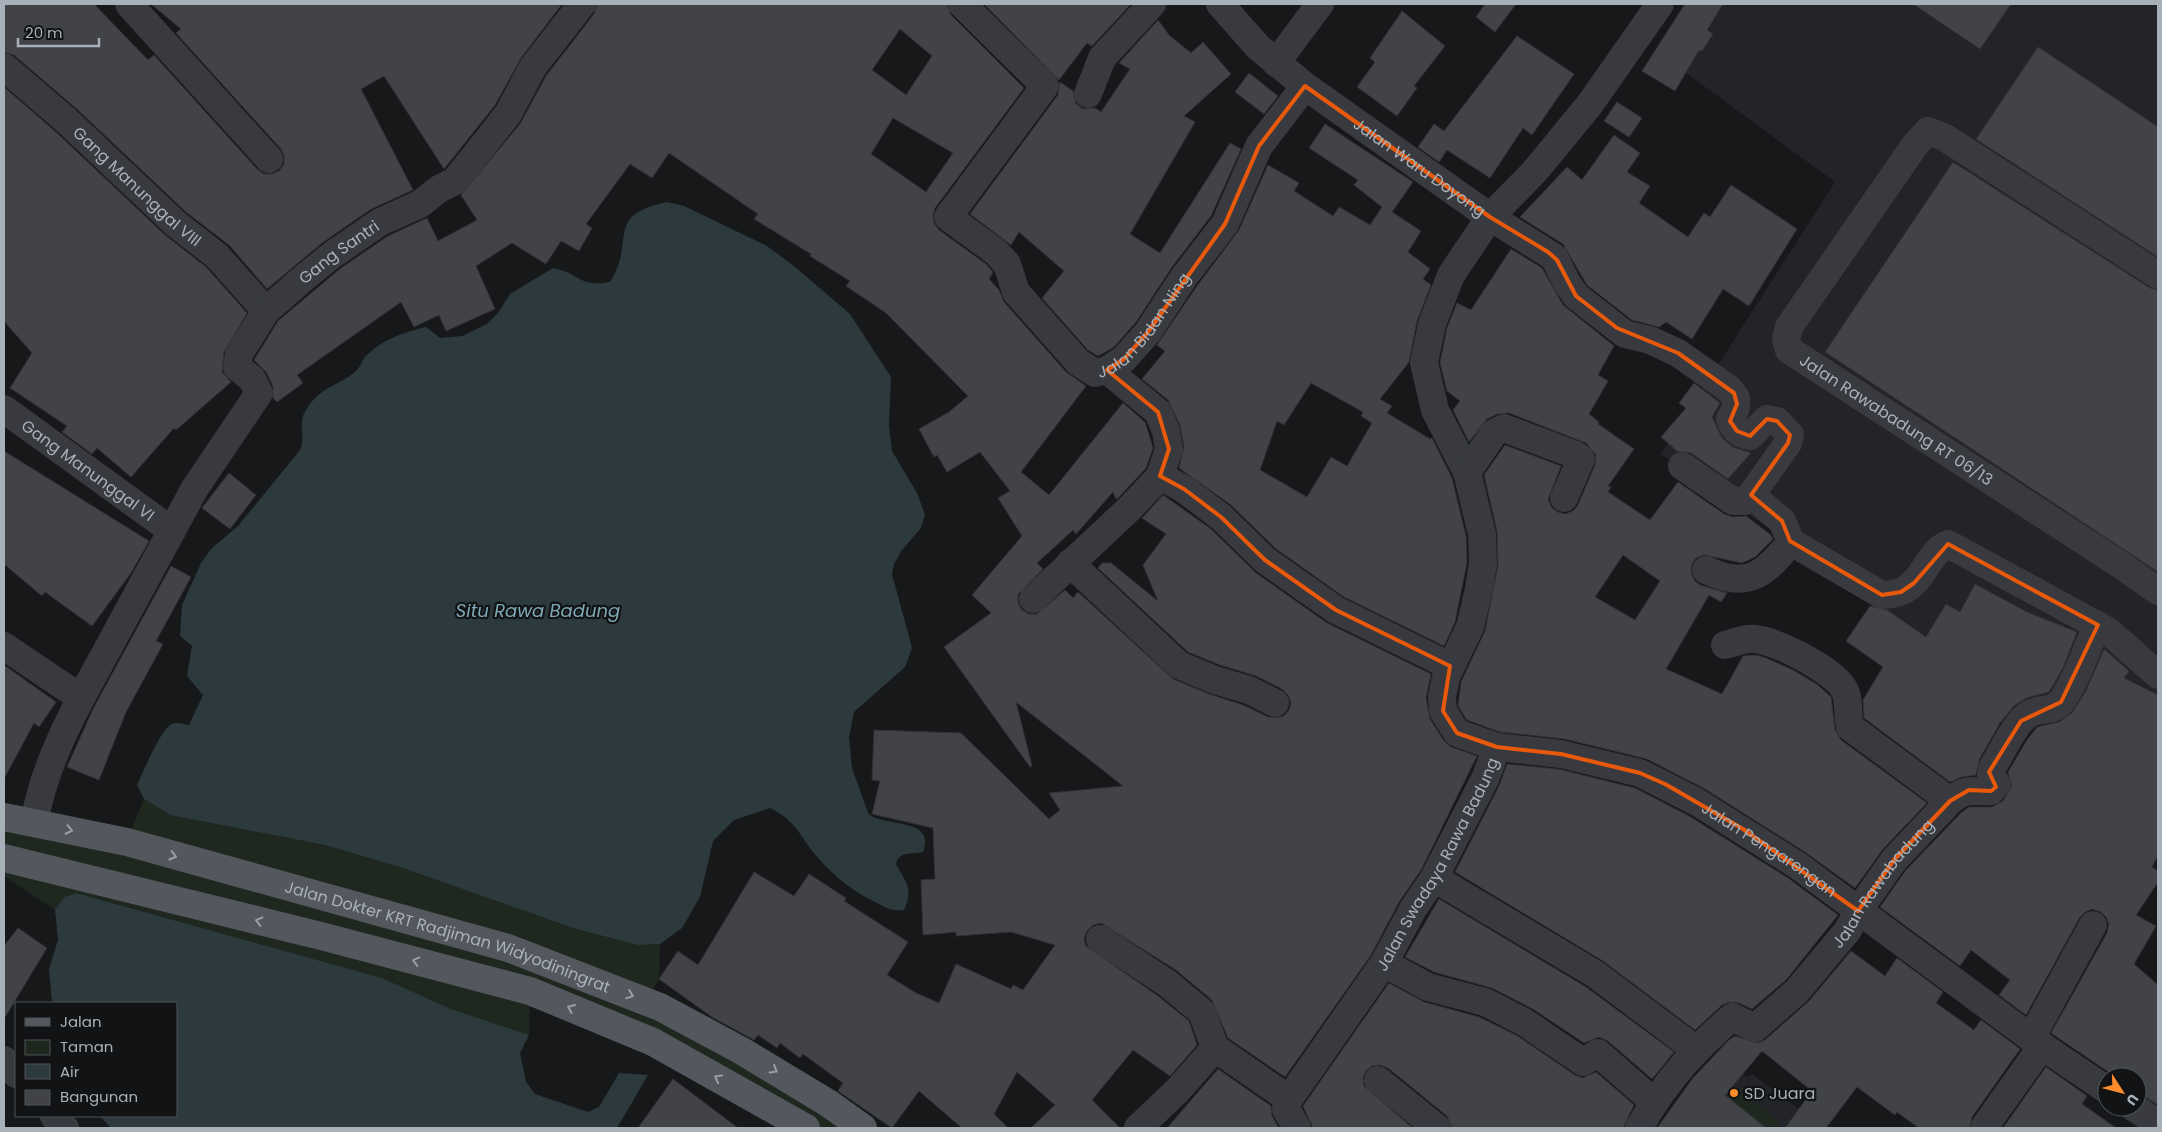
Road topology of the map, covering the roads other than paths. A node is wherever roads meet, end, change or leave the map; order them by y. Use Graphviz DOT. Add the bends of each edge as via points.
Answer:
graph roads {
  1 [pos="129,4"];
  2 [pos="1152,4"];
  3 [pos="1220,4"];
  4 [pos="1320,4"];
  5 [pos="1660,4"];
  6 [pos="967,5"];
  7 [pos="573,7"];
  8 [pos="1276,63"];
  9 [pos="4,67"];
  10 [pos="1305,86"];
  11 [pos="1088,94"];
  12 [pos="269,159"];
  13 [pos="1490,217"];
  14 [pos="2158,275"];
  15 [pos="266,311"];
  16 [pos="1107,370"];
  17 [pos="4,409"];
  18 [pos="1682,466"];
  19 [pos="1466,472"];
  20 [pos="1160,476"];
  21 [pos="1751,495"];
  22 [pos="1564,498"];
  23 [pos="172,531"];
  24 [pos="1791,542"];
  25 [pos="1070,563"];
  26 [pos="1706,570"];
  27 [pos="2158,592"];
  28 [pos="1033,599"];
  29 [pos="2098,625"];
  30 [pos="1726,645"];
  31 [pos="4,646"];
  32 [pos="1450,666"];
  33 [pos="2158,675"];
  34 [pos="81,698"];
  35 [pos="1275,703"];
  36 [pos="1497,748"];
  37 [pos="1950,801"];
  38 [pos="4,816"];
  39 [pos="34,823"];
  40 [pos="4,858"];
  41 [pos="1434,878"];
  42 [pos="1858,911"];
  43 [pos="2093,925"];
  44 [pos="1100,939"];
  45 [pos="1384,963"];
  46 [pos="2037,1042"];
  47 [pos="1215,1048"];
  48 [pos="1695,1049"];
  49 [pos="4,1060"];
  50 [pos="15,1073"];
  51 [pos="1378,1080"];
  52 [pos="2097,1083"];
  53 [pos="1289,1099"];
  54 [pos="1654,1102"];
  55 [pos="2147,1115"];
  56 [pos="2158,1122"];
  57 [pos="1985,1126"];
  58 [pos="806,1128"];
  59 [pos="863,1128"];
  60 [pos="1138,1128"];
  61 [pos="1297,1128"];
  62 [pos="1437,1128"];
  63 [pos="1639,1128"];
  1 -- 12 [label="street"];
  2 -- 11 [label="street" via="1102,58"];
  3 -- 8 [label="street, Jalan Waru Doyong"];
  4 -- 8 [label="street"];
  5 -- 13 [label="street, Jalan Swadaya Rawa Badung" via="1590,104 1535,171"];
  6 -- 16 [label="street, Jalan Bidan Ning" via="1045,86 948,217 996,252 1007,264 1016,292 1078,362 1094,372"];
  7 -- 15 [label="street, Gang Santri" via="533,68 508,114 455,181 420,204 364,233 325,260"];
  8 -- 10 [label="street, Jalan Waru Doyong"];
  9 -- 15 [label="street, Gang Manunggal VIII" via="67,121 176,224 217,256"];
  10 -- 13 [label="street, Jalan Waru Doyong"];
  10 -- 16 [label="street, Jalan Bidan Ning" via="1259,146 1225,224 1184,277 1148,332 1124,359"];
  13 -- 19 [label="street, Jalan Swadaya Rawa Badung" via="1451,275 1432,324 1424,363 1435,410"];
  13 -- 21 [label="street, Jalan Waru Doyong" via="1554,257 1576,296 1625,334 1650,340 1678,353 1734,393 1736,404 1730,419 1743,435 1750,436 1767,419 1777,421 1790,435 1788,443"];
  14 -- 27 [label="street, Jalan Rawabadung RT 06/13" via="1944,137 1928,131 1788,327 1786,339 1789,350"];
  15 -- 23 [label="street, Gang Santri" via="240,354 237,367 252,379 259,394 195,488"];
  16 -- 20 [label="street" via="1158,412 1166,430 1169,449"];
  17 -- 23 [label="street, Gang Manunggal VI"];
  18 -- 21 [label="street" via="1733,500 1744,501"];
  19 -- 22 [label="street" via="1494,433 1504,428 1576,454 1581,459"];
  19 -- 32 [label="street, Jalan Swadaya Rawa Badung" via="1482,534 1483,563 1470,626"];
  20 -- 25 [label="street"];
  20 -- 32 [label="street" via="1184,489 1221,517 1265,560 1313,595 1336,610"];
  21 -- 24 [label="street" via="1782,521"];
  23 -- 34 [label="street"];
  24 -- 26 [label="street" via="1758,575 1743,580 1720,577"];
  24 -- 29 [label="street" via="1882,595 1890,596 1914,583 1948,544"];
  25 -- 28 [label="street"];
  25 -- 35 [label="street" via="1179,664"];
  29 -- 33 [label="street"];
  29 -- 37 [label="street, Jalan Rawabadung" via="2061,702 2052,708 2030,713 2021,721 1992,768 1991,775 1997,784 1992,792 1969,790"];
  30 -- 37 [label="street" via="1749,639 1772,643 1812,662 1841,683 1846,692 1850,726"];
  31 -- 34 [label="street"];
  32 -- 36 [label="street, Jalan Swadaya Rawa Badung" via="1442,697 1443,711 1457,733"];
  34 -- 39 [label="street" via="62,734 40,792"];
  36 -- 41 [label="street, Jalan Swadaya Rawa Badung" via="1485,779"];
  36 -- 42 [label="street, Jalan Pengarengan" via="1561,754 1640,773 1665,784 1743,829"];
  37 -- 42 [label="street, Jalan Rawabadung" via="1894,860"];
  38 -- 39 [label="main road, Jalan Dokter KRT Radjiman Widyodiningrat"];
  39 -- 59 [label="main road, Jalan Dokter KRT Radjiman Widyodiningrat, one-way" via="126,842 508,948 660,1007 766,1065"];
  58 -- 40 [label="main road, Jalan Dokter KRT Radjiman Widyodiningrat, one-way" via="653,1042 530,991"];
  41 -- 45 [label="street, Jalan Swadaya Rawa Badung"];
  41 -- 48 [label="street" via="1595,974"];
  42 -- 46 [label="street, Jalan Pengarengan"];
  42 -- 48 [label="street, Jalan Rawabadung" via="1848,930 1797,991 1755,1028 1732,1017"];
  43 -- 46 [label="street"];
  44 -- 47 [label="street" via="1167,983 1202,1012"];
  45 -- 53 [label="street, Jalan Swadaya Rawa Badung"];
  45 -- 54 [label="street" via="1428,988 1492,1006 1524,1022 1583,1062 1598,1052"];
  46 -- 52 [label="street, Jalan Pengarengan"];
  46 -- 57 [label="street"];
  47 -- 53 [label="street"];
  47 -- 60 [label="street"];
  48 -- 54 [label="street, Jalan Rawabadung"];
  49 -- 50 [label="street"];
  51 -- 62 [label="street"];
  53 -- 61 [label="street" via="1286,1109"];
  54 -- 63 [label="street, Jalan Rawabadung"];
  55 -- 56 [label="street"];
}
